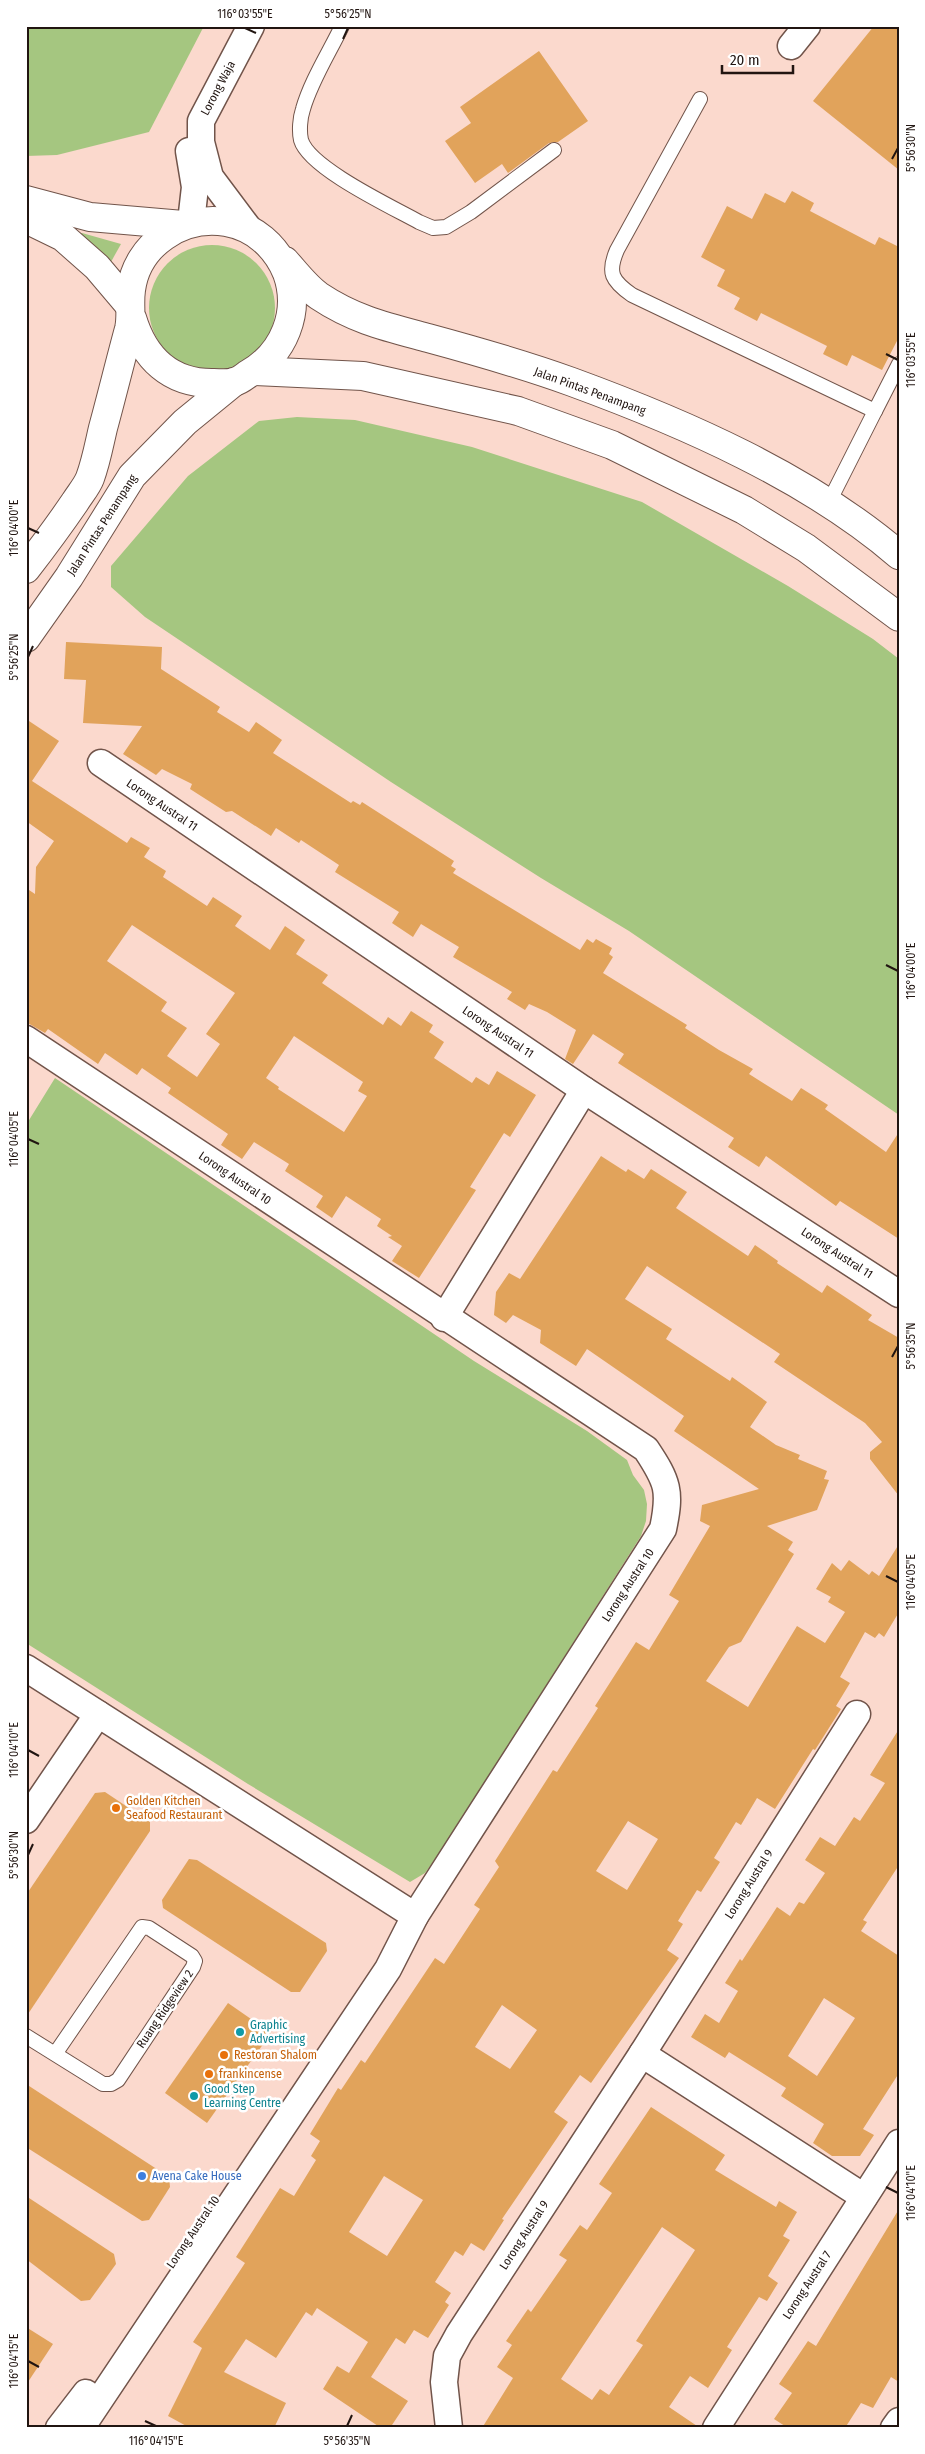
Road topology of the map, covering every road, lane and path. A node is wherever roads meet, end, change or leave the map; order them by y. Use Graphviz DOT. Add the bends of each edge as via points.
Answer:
graph roads {
  1 [pos="232,26"];
  2 [pos="251,26"];
  3 [pos="342,26"];
  4 [pos="700,99"];
  5 [pos="554,150"];
  6 [pos="26,200"];
  7 [pos="26,218"];
  8 [pos="187,224"];
  9 [pos="249,229"];
  10 [pos="275,251"];
  11 [pos="130,312"];
  12 [pos="899,364"];
  13 [pos="244,377"];
  14 [pos="875,410"];
  15 [pos="828,504"];
  16 [pos="895,548"];
  17 [pos="26,569"];
  18 [pos="899,617"];
  19 [pos="26,638"];
  20 [pos="101,763"];
  21 [pos="28,1043"];
  22 [pos="584,1090"];
  23 [pos="899,1294"];
  24 [pos="444,1318"];
  25 [pos="26,1668"];
  26 [pos="98,1714"];
  27 [pos="857,1714"];
  28 [pos="26,1820"];
  29 [pos="415,1916"];
  30 [pos="26,2036"];
  31 [pos="55,2054"];
  32 [pos="642,2054"];
  33 [pos="899,2143"];
  34 [pos="864,2197"];
  35 [pos="899,2421"];
  36 [pos="720,2426"];
  37 [pos="59,2428"];
  38 [pos="81,2428"];
  39 [pos="449,2428"];
  40 [pos="894,2428"];
  1 -- 8 [label="street, Lorong Waja" via="185,122 195,187"];
  2 -- 9 [label="street, Lorong Waja" via="201,121 210,176"];
  3 -- 5 [label="lane" via="308,94 300,124 301,140 310,156 326,169 434,228 446,227 471,212"];
  4 -- 14 [label="lane" via="611,262 612,275 632,295"];
  6 -- 8 [label="main road" via="90,217"];
  7 -- 11 [label="main road" via="63,237 96,267"];
  8 -- 9 [label="main road" via="216,220"];
  8 -- 11 [label="main road" via="167,233 143,257 135,272"];
  9 -- 10 [label="main road"];
  10 -- 13 [label="main road" via="290,281 291,315 279,347 268,360"];
  10 -- 15 [label="main road, Jalan Pintas Penampang" via="318,295 350,314 383,328 435,340 572,382 671,420 765,466"];
  11 -- 13 [label="main road" via="138,338 147,353 173,374 206,383"];
  11 -- 17 [label="main road" via="90,480"];
  12 -- 14 [label="lane"];
  13 -- 18 [label="main road" via="363,376 518,411 612,445 744,510 806,548"];
  13 -- 19 [label="main road, Jalan Pintas Penampang" via="185,422 132,476 69,577"];
  14 -- 15 [label="lane"];
  15 -- 16 [label="main road, Jalan Pintas Penampang"];
  20 -- 22 [label="street, Lorong Austral 11"];
  21 -- 24 [label="street, Lorong Austral 10"];
  22 -- 23 [label="street, Lorong Austral 11"];
  22 -- 24 [label="street"];
  24 -- 29 [label="street, Lorong Austral 10" via="646,1449 662,1473 669,1501 664,1529"];
  25 -- 26 [label="street"];
  26 -- 28 [label="street"];
  26 -- 29 [label="street"];
  27 -- 32 [label="street, Lorong Austral 9"];
  29 -- 37 [label="street, Lorong Austral 10" via="375,1958 93,2382"];
  29 -- 38 [label="street, Lorong Austral 10" via="388,1969"];
  30 -- 31 [label="lane, Ruang Ridgeview 2"];
  31 -- 31 [label="lane, Ruang Ridgeview 2" via="142,1927 149,1928 192,1956 195,1961 193,1967 118,2080 103,2084"];
  32 -- 34 [label="street"];
  32 -- 39 [label="street, Lorong Austral 9" via="447,2356 444,2382"];
  33 -- 34 [label="street, Lorong Austral 7"];
  34 -- 36 [label="street, Lorong Austral 7"];
  35 -- 40 [label="street"];
}
